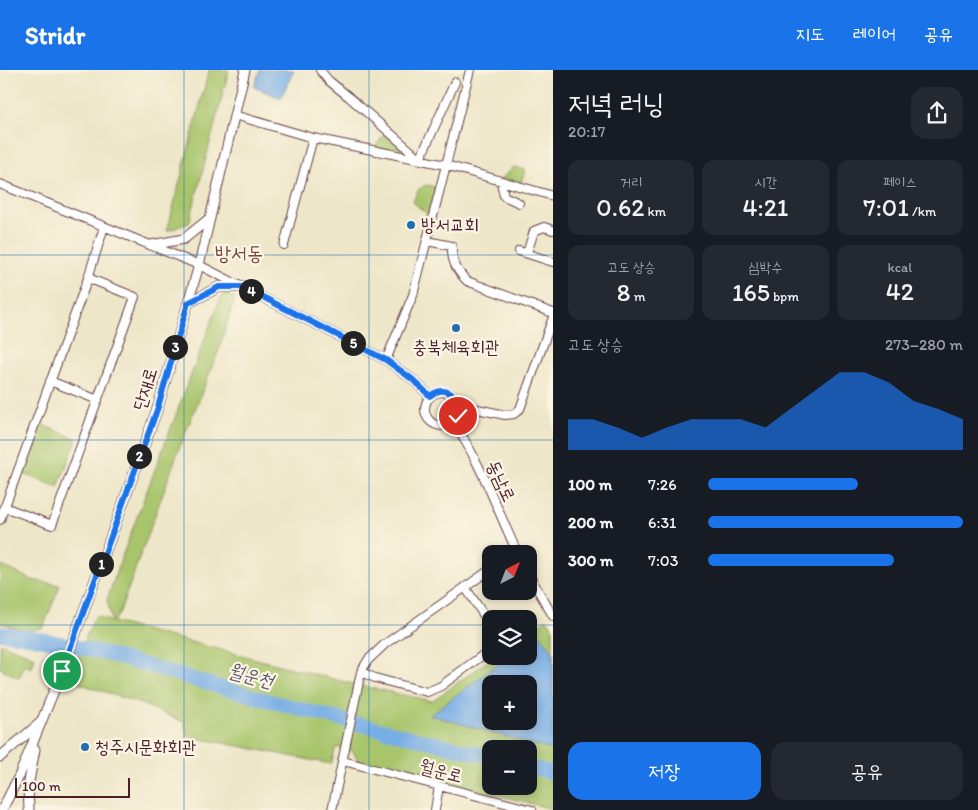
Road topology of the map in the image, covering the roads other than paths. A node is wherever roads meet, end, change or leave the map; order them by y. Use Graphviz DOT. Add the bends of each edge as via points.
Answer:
graph roads {
  1 [pos="246,70"];
  2 [pos="320,70"];
  3 [pos="470,70"];
  4 [pos="455,82"];
  5 [pos="234,115"];
  6 [pos="313,138"];
  7 [pos="420,160"];
  8 [pos="446,165"];
  9 [pos="501,182"];
  10 [pos="0,184"];
  11 [pos="553,196"];
  12 [pos="519,203"];
  13 [pos="210,218"];
  14 [pos="104,227"];
  15 [pos="553,230"];
  16 [pos="427,241"];
  17 [pos="284,245"];
  18 [pos="151,246"];
  19 [pos="553,262"];
  20 [pos="199,265"];
  21 [pos="88,278"];
  22 [pos="243,287"];
  23 [pos="188,303"];
  24 [pos="553,313"];
  25 [pos="553,317"];
  26 [pos="386,360"];
  27 [pos="50,381"];
  28 [pos="430,396"];
  29 [pos="98,400"];
  30 [pos="459,405"];
  31 [pos="453,422"];
  32 [pos="4,508"];
  33 [pos="0,520"];
  34 [pos="513,545"];
  35 [pos="482,576"];
  36 [pos="465,587"];
  37 [pos="538,590"];
  38 [pos="482,612"];
  39 [pos="553,616"];
  40 [pos="482,656"];
  41 [pos="361,672"];
  42 [pos="42,721"];
  43 [pos="0,757"];
  44 [pos="343,761"];
  45 [pos="439,786"];
  46 [pos="2,810"];
  47 [pos="29,810"];
  48 [pos="332,810"];
  49 [pos="435,810"];
  50 [pos="532,810"];
  1 -- 5 [label="street, 단재로"];
  2 -- 7 [label="street"];
  3 -- 8 [label="street"];
  4 -- 7 [label="street"];
  5 -- 6 [label="street"];
  5 -- 13 [label="street, 단재로"];
  6 -- 7 [label="street"];
  6 -- 17 [label="street"];
  7 -- 8 [label="street"];
  8 -- 9 [label="street"];
  8 -- 16 [label="street"];
  9 -- 11 [label="street"];
  9 -- 12 [label="street" via="504,196"];
  10 -- 14 [label="street"];
  13 -- 18 [label="street" via="184,239"];
  13 -- 20 [label="street, 단재로"];
  14 -- 18 [label="street"];
  14 -- 21 [label="street"];
  15 -- 19 [label="street" via="544,227 534,231 523,252"];
  16 -- 24 [label="street" via="452,246 458,273 467,281"];
  16 -- 26 [label="street" via="413,296"];
  18 -- 20 [label="street"];
  20 -- 22 [label="street"];
  20 -- 23 [label="street, 단재로"];
  21 -- 27 [label="street"];
  21 -- 29 [label="street" via="135,297"];
  22 -- 23 [label="street" via="219,287"];
  22 -- 26 [label="street"];
  23 -- 42 [label="street, 단재로" via="158,407"];
  25 -- 30 [label="street" via="520,409 506,415"];
  26 -- 28 [label="street"];
  27 -- 29 [label="street"];
  27 -- 32 [label="street"];
  28 -- 30 [label="street" via="448,392"];
  28 -- 31 [label="street" via="424,410 429,420 439,426"];
  29 -- 32 [label="street" via="52,525"];
  30 -- 31 [label="street" via="458,416"];
  31 -- 34 [label="street, 동남로" via="476,462"];
  32 -- 33 [label="street"];
  35 -- 36 [label="street"];
  36 -- 38 [label="street"];
  36 -- 41 [label="street" via="385,644"];
  37 -- 39 [label="street"];
  40 -- 41 [label="street" via="441,686 427,692"];
  41 -- 44 [label="street"];
  42 -- 43 [label="street"];
  42 -- 46 [label="street"];
  42 -- 47 [label="street" via="29,776"];
  44 -- 45 [label="street, 월운로"];
  44 -- 48 [label="street"];
  45 -- 49 [label="street"];
  45 -- 50 [label="street, 월운로"];
}
